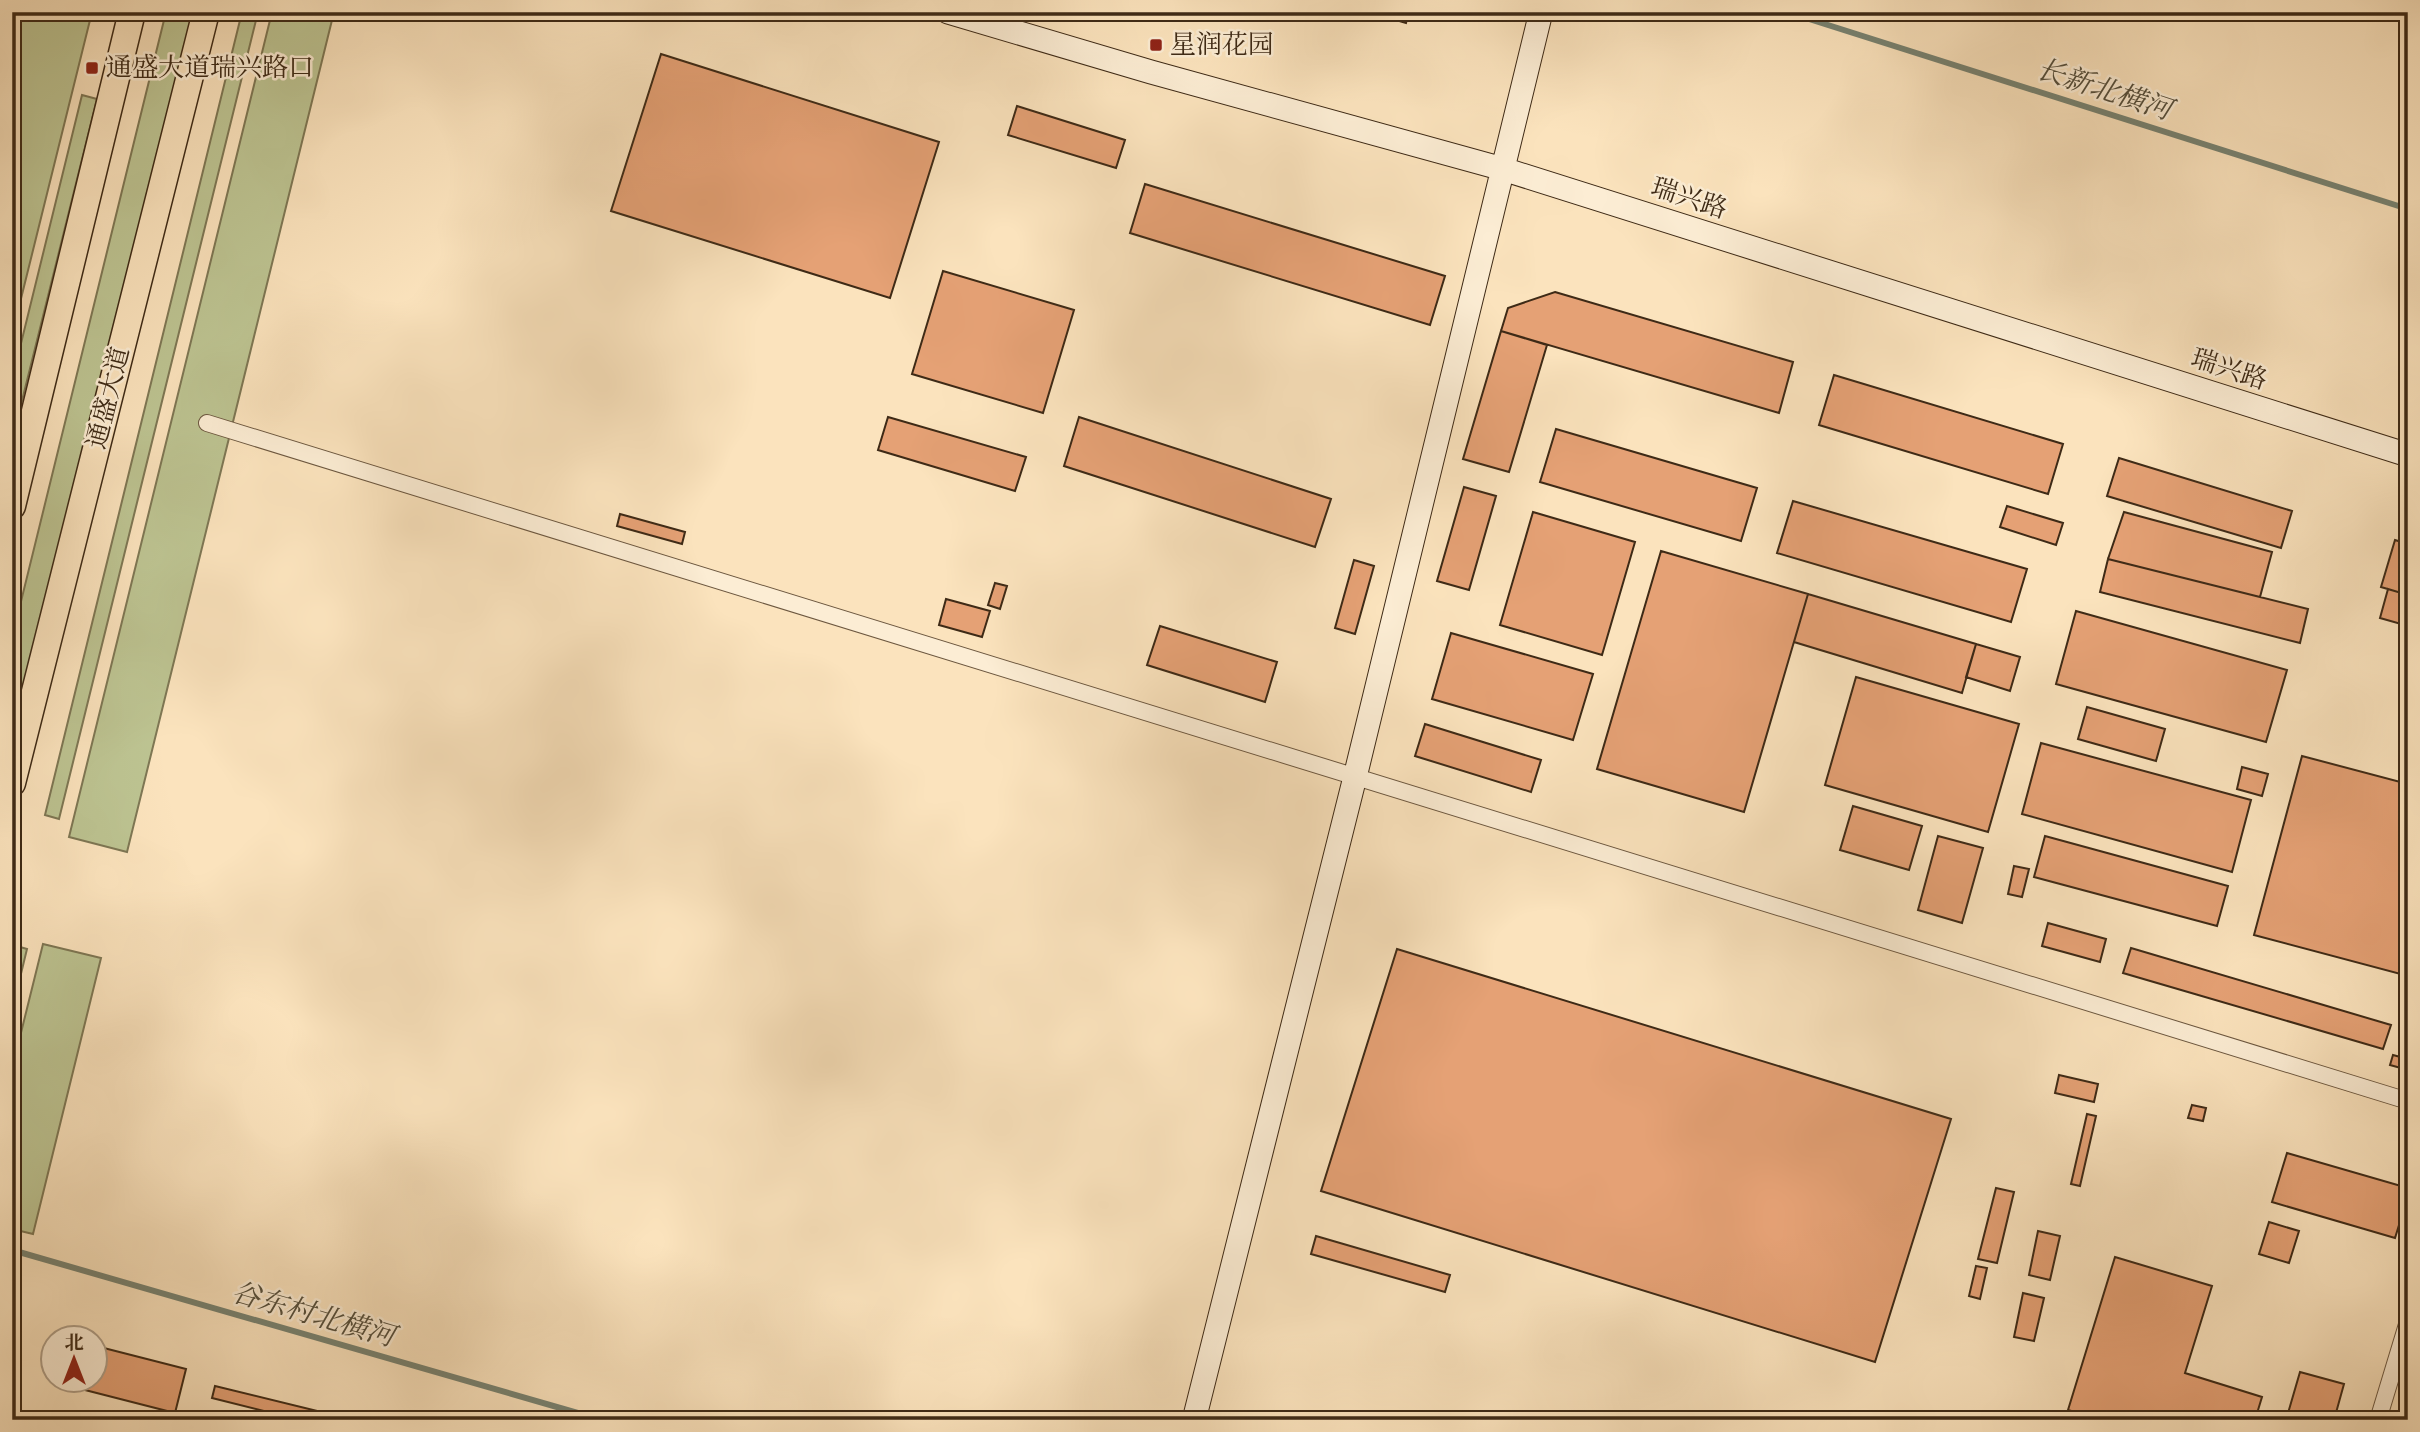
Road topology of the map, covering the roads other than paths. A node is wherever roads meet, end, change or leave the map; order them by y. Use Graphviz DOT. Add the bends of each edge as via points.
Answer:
graph roads {
  1 [pos="132,12"];
  2 [pos="206,12"];
  3 [pos="948,12"];
  4 [pos="1541,12"];
  5 [pos="976,16"];
  6 [pos="1503,169"];
  7 [pos="208,423"];
  8 [pos="2408,456"];
  9 [pos="12,506"];
  10 [pos="1355,777"];
  11 [pos="12,783"];
  12 [pos="2408,1101"];
  13 [pos="2408,1321"];
  14 [pos="1194,1420"];
  15 [pos="2378,1420"];
  1 -- 9 [label="main road"];
  2 -- 11 [label="main road, 通盛大道"];
  3 -- 5 [label="street, 瑞兴路"];
  4 -- 6 [label="street"];
  5 -- 6 [label="street, 瑞兴路" via="1151,72"];
  6 -- 8 [label="street, 瑞兴路"];
  6 -- 10 [label="street"];
  7 -- 10 [label="street"];
  10 -- 12 [label="street"];
  10 -- 14 [label="street"];
  13 -- 15 [label="street"];
}
